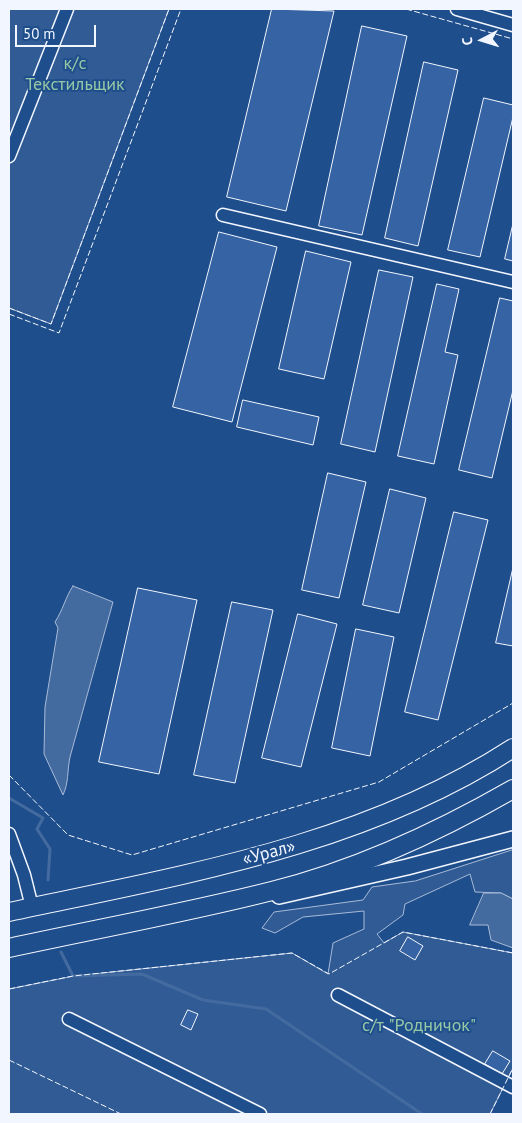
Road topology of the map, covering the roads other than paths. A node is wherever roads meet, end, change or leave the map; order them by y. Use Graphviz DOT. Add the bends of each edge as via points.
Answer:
graph roads {
  1 [pos="67,9"];
  2 [pos="457,9"];
  3 [pos="513,25"];
  4 [pos="9,156"];
  5 [pos="223,215"];
  6 [pos="513,282"];
  7 [pos="513,748"];
  8 [pos="513,789"];
  9 [pos="9,834"];
  10 [pos="513,839"];
  11 [pos="206,906"];
  12 [pos="32,907"];
  13 [pos="9,912"];
  14 [pos="9,948"];
  15 [pos="338,995"];
  16 [pos="69,1019"];
  17 [pos="513,1088"];
  18 [pos="260,1114"];
  1 -- 4 [label="lane"];
  2 -- 3 [label="lane"];
  5 -- 6 [label="lane"];
  7 -- 12 [label="highway, «Урал»" via="410,803 324,838 219,866"];
  8 -- 11 [label="highway, «Урал»" via="471,813 362,860 274,891"];
  9 -- 12 [label="lane"];
  10 -- 11 [label="main road" via="310,891"];
  11 -- 14 [label="highway, «Урал»"];
  12 -- 13 [label="highway, «Урал»"];
  15 -- 17 [label="lane"];
  16 -- 18 [label="lane"];
}
